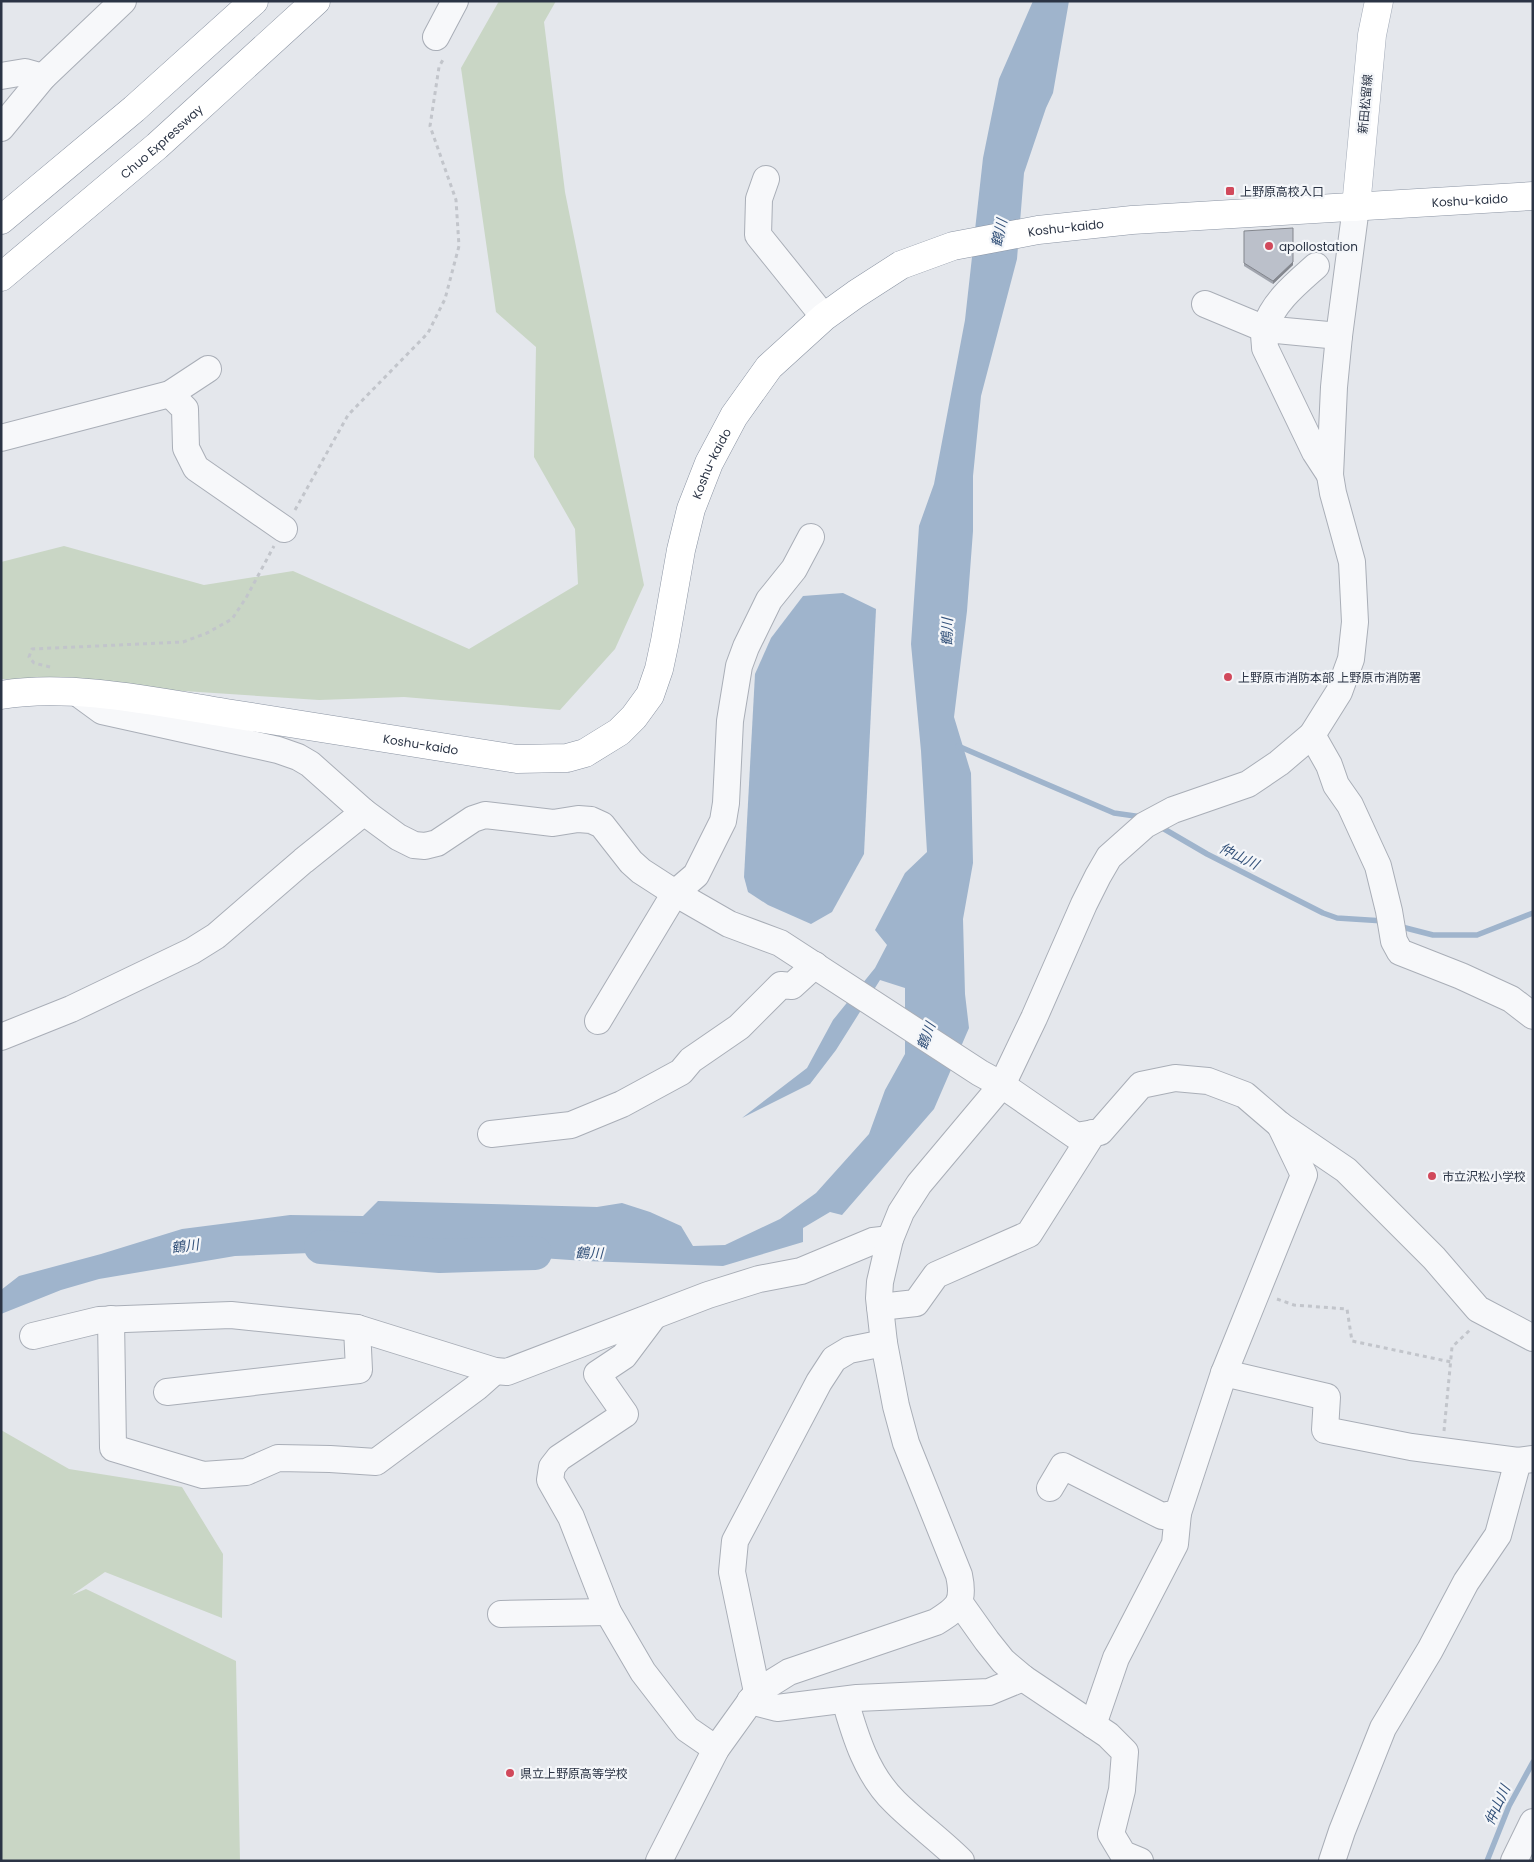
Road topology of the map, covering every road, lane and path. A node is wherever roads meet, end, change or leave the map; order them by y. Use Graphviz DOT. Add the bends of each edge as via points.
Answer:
graph roads {
  1 [pos="123,1"];
  2 [pos="254,1"];
  3 [pos="316,1"];
  4 [pos="455,1"];
  5 [pos="1379,1"];
  6 [pos="442,44"];
  7 [pos="1,76"];
  8 [pos="43,77"];
  9 [pos="1,128"];
  10 [pos="766,179"];
  11 [pos="1533,196"];
  12 [pos="1356,207"];
  13 [pos="1,220"];
  14 [pos="1316,266"];
  15 [pos="1,277"];
  16 [pos="1206,304"];
  17 [pos="824,317"];
  18 [pos="1265,329"];
  19 [pos="1339,336"];
  20 [pos="208,368"];
  21 [pos="170,394"];
  22 [pos="1,438"];
  23 [pos="1330,475"];
  24 [pos="284,529"];
  25 [pos="811,537"];
  26 [pos="54,668"];
  27 [pos="76,692"];
  28 [pos="1,695"];
  29 [pos="1312,735"];
  30 [pos="364,812"];
  31 [pos="675,893"];
  32 [pos="815,964"];
  33 [pos="1533,1016"];
  34 [pos="598,1021"];
  35 [pos="1,1037"];
  36 [pos="991,1079"];
  37 [pos="1280,1125"];
  38 [pos="1093,1133"];
  39 [pos="491,1134"];
  40 [pos="890,1239"];
  41 [pos="1256,1291"];
  42 [pos="880,1307"];
  43 [pos="1488,1314"];
  44 [pos="654,1316"];
  45 [pos="111,1319"];
  46 [pos="357,1328"];
  47 [pos="33,1336"];
  48 [pos="1533,1338"];
  49 [pos="884,1343"];
  50 [pos="1451,1362"];
  51 [pos="495,1372"];
  52 [pos="1224,1373"];
  53 [pos="167,1392"];
  54 [pos="1441,1452"];
  55 [pos="1525,1460"];
  56 [pos="1050,1488"];
  57 [pos="1178,1513"];
  58 [pos="960,1603"];
  59 [pos="608,1612"];
  60 [pos="501,1614"];
  61 [pos="1022,1678"];
  62 [pos="754,1696"];
  63 [pos="845,1700"];
  64 [pos="1093,1725"];
  65 [pos="716,1750"];
  66 [pos="1533,1822"];
  67 [pos="659,1861"];
  68 [pos="961,1861"];
  69 [pos="1140,1861"];
  70 [pos="1332,1861"];
  71 [pos="1514,1861"];
  1 -- 8 [label="street"];
  2 -- 13 [label="main road" via="134,109"];
  3 -- 15 [label="main road, Chuo Expressway" via="157,146"];
  4 -- 6 [label="street"];
  5 -- 12 [label="main road, 新田松留線" via="1369,61"];
  6 -- 24 [label="path" via="430,126 456,200 459,246 444,299 428,333 348,415"];
  7 -- 8 [label="street" via="25,72"];
  8 -- 9 [label="street"];
  10 -- 17 [label="street" via="760,199 758,235"];
  11 -- 12 [label="main road, Koshu-kaido"];
  12 -- 17 [label="main road, Koshu-kaido" via="1132,220 1038,230 953,246 901,265"];
  12 -- 19 [label="street"];
  14 -- 18 [label="street" via="1276,307"];
  16 -- 18 [label="street"];
  17 -- 27 [label="main road, Koshu-kaido" via="769,367 734,416 709,463 691,509 666,641 650,695 619,732 585,753 567,758 517,759 143,699"];
  18 -- 19 [label="street"];
  18 -- 23 [label="street" via="1265,348 1315,452"];
  19 -- 23 [label="street"];
  20 -- 21 [label="street"];
  21 -- 22 [label="street"];
  21 -- 24 [label="street" via="185,410 186,448 196,468"];
  23 -- 29 [label="street" via="1352,562 1355,622 1351,659 1339,692"];
  24 -- 26 [label="path" via="232,618 207,633 182,642 32,649 29,657 34,663"];
  25 -- 31 [label="street" via="794,569 769,600 746,647 739,666 730,721 723,821 696,874"];
  27 -- 28 [label="main road, Koshu-kaido"];
  27 -- 30 [label="street" via="102,711 298,757"];
  29 -- 33 [label="street" via="1378,866 1394,941 1400,952 1511,999"];
  29 -- 36 [label="street" via="1279,764 1248,784 1173,810 1145,825 1109,857 1034,1018"];
  30 -- 31 [label="street" via="398,837 414,845 425,846 437,843 473,819 485,815 553,822 591,820 602,825 641,871"];
  30 -- 35 [label="street" via="216,936 192,951 71,1009"];
  31 -- 32 [label="street" via="728,924 780,943"];
  31 -- 34 [label="street"];
  32 -- 36 [label="street"];
  32 -- 39 [label="street" via="792,986 781,985 738,1027 691,1060 681,1072 622,1104 571,1125"];
  36 -- 38 [label="street" via="1076,1136"];
  36 -- 40 [label="street" via="901,1212"];
  37 -- 38 [label="street" via="1245,1096 1208,1081 1175,1078 1140,1085 1100,1132"];
  37 -- 41 [label="street" via="1304,1175"];
  37 -- 43 [label="street" via="1346,1170 1434,1258 1478,1309"];
  38 -- 42 [label="street" via="1028,1234 936,1275 916,1303"];
  40 -- 42 [label="street" via="880,1282"];
  40 -- 44 [label="street" via="866,1244 802,1270 758,1279 708,1295"];
  41 -- 50 [label="path" via="1294,1305 1347,1310 1352,1341"];
  41 -- 52 [label="street"];
  42 -- 49 [label="street"];
  43 -- 48 [label="street"];
  43 -- 50 [label="path" via="1452,1347"];
  44 -- 51 [label="street" via="506,1372"];
  44 -- 59 [label="street" via="624,1356 597,1374 625,1414 559,1458 552,1467 550,1480 571,1517"];
  45 -- 46 [label="street" via="231,1315"];
  45 -- 47 [label="street"];
  45 -- 51 [label="street" via="113,1448 203,1475 246,1472 278,1458 376,1462"];
  46 -- 51 [label="street"];
  46 -- 53 [label="street" via="359,1370"];
  49 -- 58 [label="street" via="906,1443 959,1576 962,1589"];
  49 -- 62 [label="street" via="849,1350 834,1359 735,1541 732,1572"];
  50 -- 54 [label="path"];
  52 -- 54 [label="street" via="1327,1397 1325,1430"];
  52 -- 57 [label="street"];
  54 -- 55 [label="street"];
  55 -- 70 [label="street" via="1498,1535 1466,1582 1383,1728"];
  56 -- 57 [label="street" via="1063,1466 1162,1516"];
  57 -- 64 [label="street" via="1175,1544 1116,1658"];
  58 -- 61 [label="street" via="1003,1661"];
  58 -- 62 [label="street" via="936,1622 789,1672"];
  59 -- 60 [label="street"];
  59 -- 65 [label="street" via="643,1672 687,1729"];
  61 -- 63 [label="street" via="989,1692"];
  61 -- 64 [label="street"];
  62 -- 63 [label="street" via="777,1708"];
  62 -- 65 [label="street"];
  63 -- 68 [label="street" via="855,1735 870,1769 894,1801"];
  64 -- 69 [label="street" via="1125,1752 1122,1790 1111,1834 1124,1854"];
  65 -- 67 [label="street"];
  66 -- 71 [label="street"];
}
